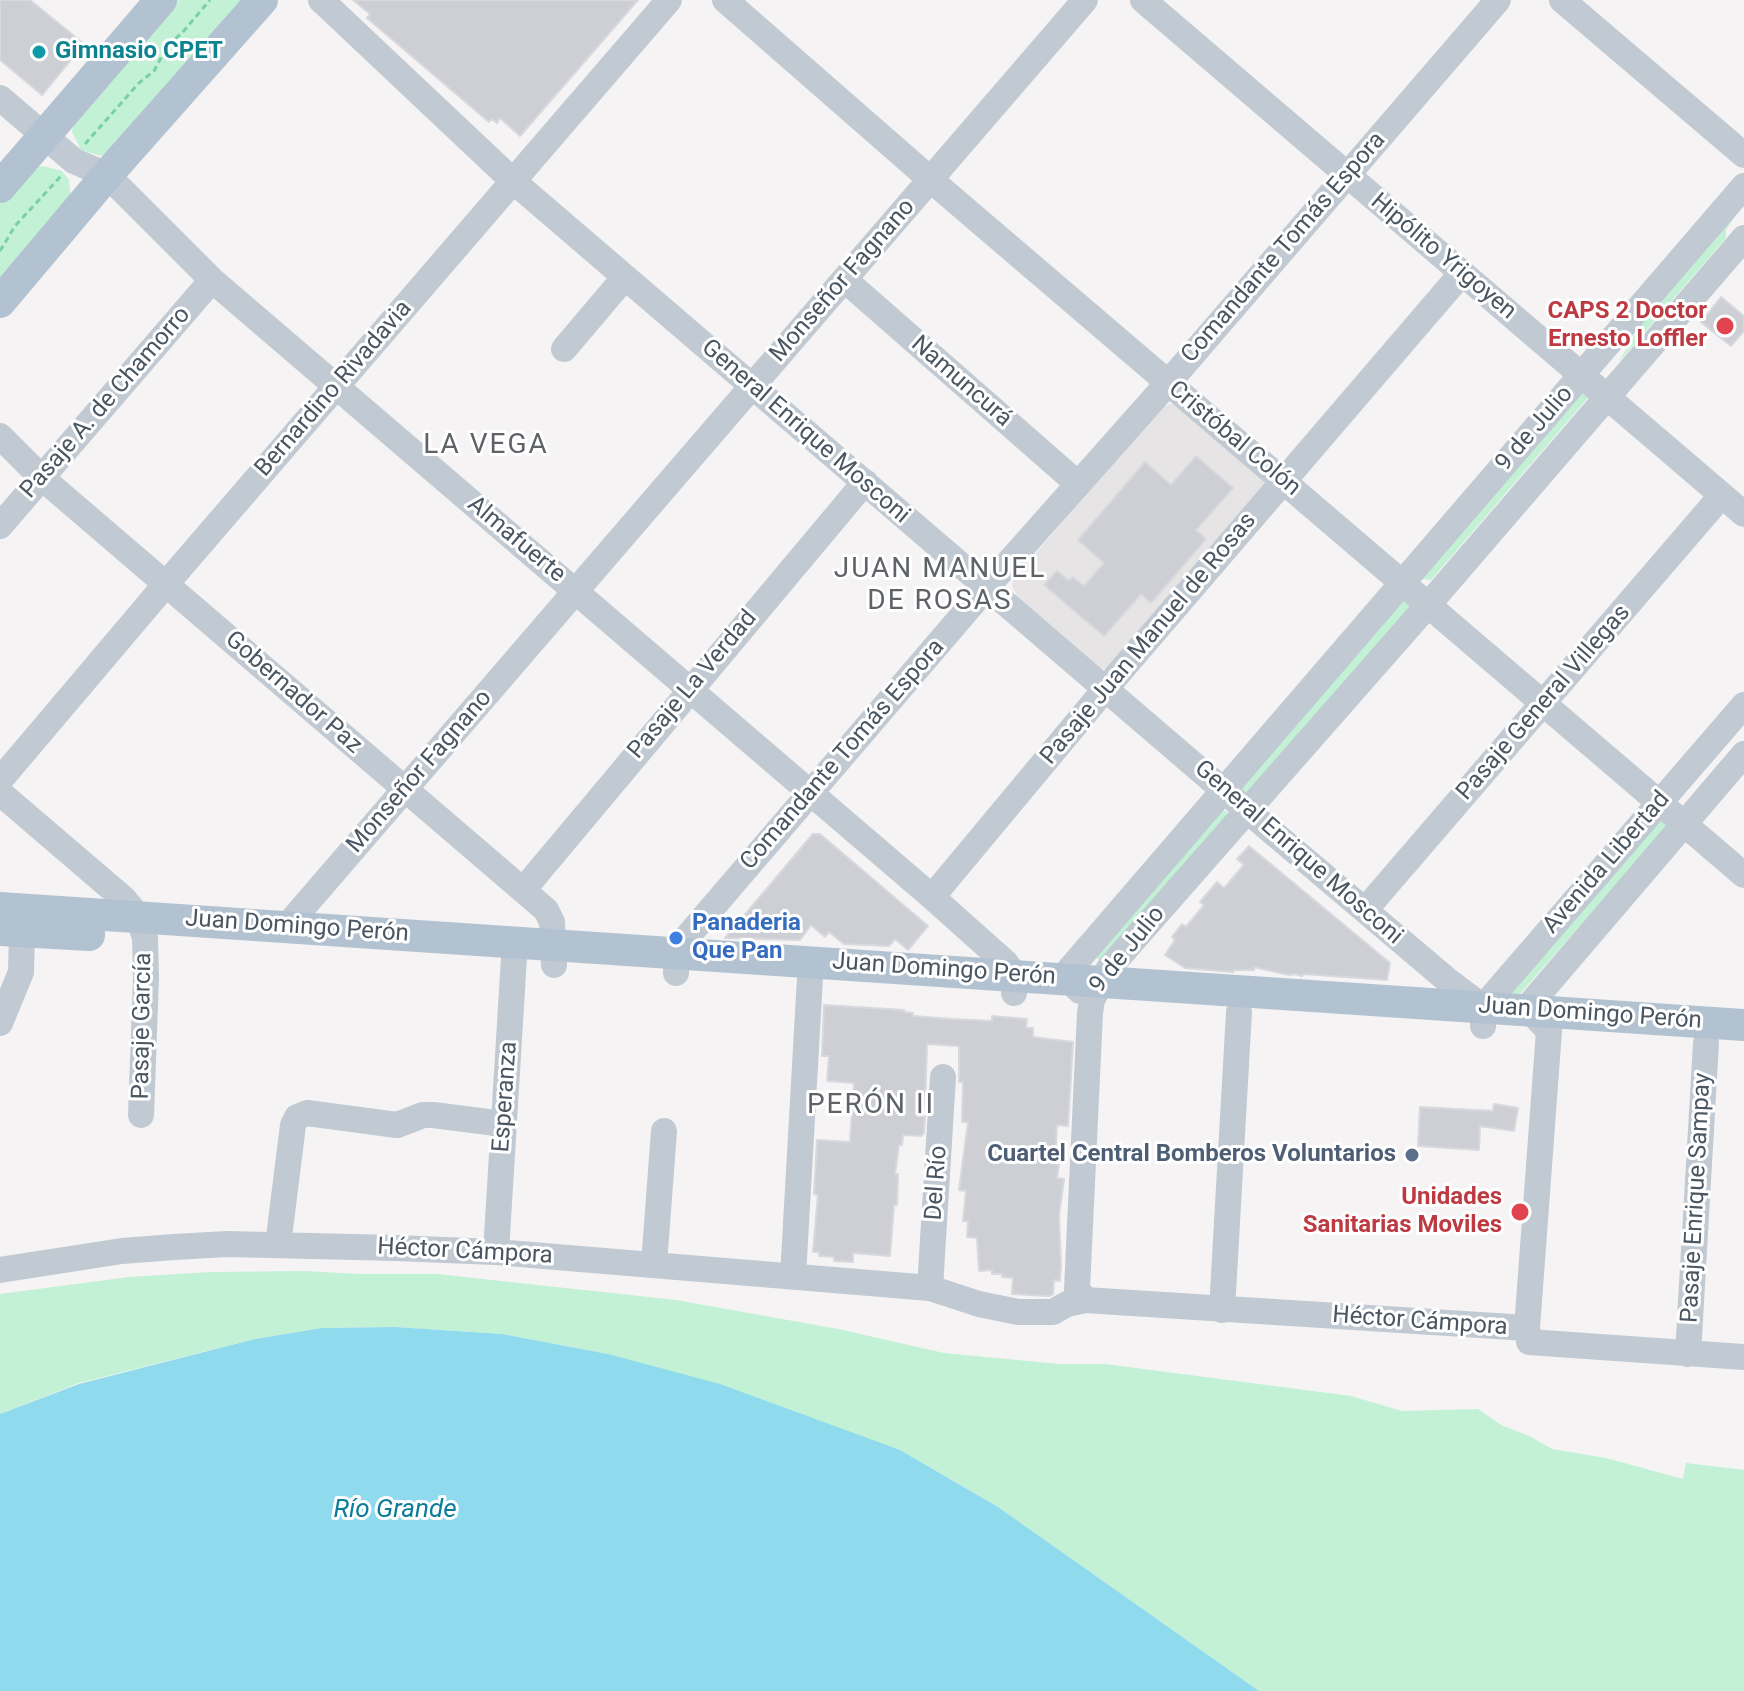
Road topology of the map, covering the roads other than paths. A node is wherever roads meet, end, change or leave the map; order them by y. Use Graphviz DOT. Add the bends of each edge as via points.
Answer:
graph roads {
  1 [pos="161,0"];
  2 [pos="262,0"];
  3 [pos="321,0"];
  4 [pos="669,0"];
  5 [pos="725,0"];
  6 [pos="1085,0"];
  7 [pos="1143,0"];
  8 [pos="1498,0"];
  9 [pos="1562,0"];
  10 [pos="0,98"];
  11 [pos="44,135"];
  12 [pos="1744,155"];
  13 [pos="107,175"];
  14 [pos="1347,175"];
  15 [pos="931,180"];
  16 [pos="513,181"];
  17 [pos="1744,186"];
  18 [pos="0,187"];
  19 [pos="1744,238"];
  20 [pos="1462,273"];
  21 [pos="625,277"];
  22 [pos="212,280"];
  23 [pos="845,280"];
  24 [pos="0,302"];
  25 [pos="564,349"];
  26 [pos="1582,375"];
  27 [pos="1168,383"];
  28 [pos="753,386"];
  29 [pos="336,387"];
  30 [pos="1607,397"];
  31 [pos="0,436"];
  32 [pos="42,478"];
  33 [pos="865,482"];
  34 [pos="1283,482"];
  35 [pos="1078,484"];
  36 [pos="1722,495"];
  37 [pos="1744,514"];
  38 [pos="0,526"];
  39 [pos="166,584"];
  40 [pos="1403,584"];
  41 [pos="986,588"];
  42 [pos="575,591"];
  43 [pos="1428,605"];
  44 [pos="1106,688"];
  45 [pos="688,690"];
  46 [pos="1544,703"];
  47 [pos="1744,705"];
  48 [pos="1744,754"];
  49 [pos="0,780"];
  50 [pos="405,789"];
  51 [pos="1225,790"];
  52 [pos="0,793"];
  53 [pos="810,793"];
  54 [pos="1659,803"];
  55 [pos="1249,811"];
  56 [pos="1684,824"];
  57 [pos="1744,875"];
  58 [pos="524,889"];
  59 [pos="932,897"];
  60 [pos="0,908"];
  61 [pos="1365,910"];
  62 [pos="287,926"];
  63 [pos="142,927"];
  64 [pos="25,932"];
  65 [pos="515,952"];
  66 [pos="554,954"];
  67 [pos="677,962"];
  68 [pos="811,971"];
  69 [pos="1067,979"];
  70 [pos="1015,984"];
  71 [pos="1096,990"];
  72 [pos="1239,1012"];
  73 [pos="1483,1017"];
  74 [pos="1539,1021"];
  75 [pos="0,1023"];
  76 [pos="1744,1025"];
  77 [pos="1706,1043"];
  78 [pos="1744,1045"];
  79 [pos="943,1077"];
  80 [pos="141,1115"];
  81 [pos="504,1124"];
  82 [pos="664,1131"];
  83 [pos="278,1245"];
  84 [pos="496,1252"];
  85 [pos="654,1264"];
  86 [pos="0,1270"];
  87 [pos="793,1276"];
  88 [pos="930,1288"];
  89 [pos="1085,1300"];
  90 [pos="1222,1310"];
  91 [pos="1527,1328"];
  92 [pos="1688,1354"];
  93 [pos="1744,1357"];
  1 -- 11 [label="main road"];
  2 -- 13 [label="main road"];
  3 -- 16 [label="street, General Enrique Mosconi"];
  4 -- 16 [label="street, Bernardino Rivadavia"];
  5 -- 15 [label="street, Cristóbal Colón"];
  6 -- 15 [label="street, Monseñor Fagnano"];
  7 -- 14 [label="street, Hipólito Yrigoyen"];
  8 -- 14 [label="street, Comandante Tomás Espora"];
  9 -- 12 [label="street"];
  10 -- 11 [label="street, Almafuerte"];
  11 -- 13 [label="street, Almafuerte" via="74,161"];
  11 -- 18 [label="main road"];
  13 -- 22 [label="street, Almafuerte"];
  13 -- 24 [label="main road"];
  14 -- 20 [label="street, Hipólito Yrigoyen"];
  14 -- 27 [label="street, Comandante Tomás Espora"];
  15 -- 23 [label="street, Monseñor Fagnano"];
  15 -- 27 [label="street, Cristóbal Colón"];
  16 -- 21 [label="street, General Enrique Mosconi"];
  16 -- 29 [label="street, Bernardino Rivadavia"];
  17 -- 26 [label="street, 9 de Julio"];
  19 -- 30 [label="street, 9 de Julio"];
  20 -- 26 [label="street, Hipólito Yrigoyen"];
  20 -- 34 [label="street, Pasaje Juan Manuel de Rosas"];
  21 -- 25 [label="street"];
  21 -- 28 [label="street, General Enrique Mosconi"];
  22 -- 29 [label="street, Almafuerte"];
  22 -- 32 [label="street, Pasaje A. de Chamorro"];
  23 -- 28 [label="street, Monseñor Fagnano"];
  23 -- 35 [label="street, Namuncurá"];
  26 -- 30 [label="street, Hipólito Yrigoyen"];
  26 -- 40 [label="street, 9 de Julio"];
  27 -- 34 [label="street, Cristóbal Colón"];
  27 -- 35 [label="street, Comandante Tomás Espora"];
  28 -- 33 [label="street, General Enrique Mosconi"];
  28 -- 42 [label="street, Monseñor Fagnano"];
  29 -- 39 [label="street, Bernardino Rivadavia"];
  29 -- 42 [label="street, Almafuerte"];
  30 -- 36 [label="street, Hipólito Yrigoyen"];
  30 -- 43 [label="street, 9 de Julio"];
  31 -- 32 [label="street, Gobernador Paz"];
  32 -- 38 [label="street, Pasaje A. de Chamorro"];
  32 -- 39 [label="street, Gobernador Paz"];
  33 -- 41 [label="street, General Enrique Mosconi"];
  33 -- 45 [label="street, Pasaje La Verdad"];
  34 -- 40 [label="street, Cristóbal Colón"];
  34 -- 44 [label="street, Pasaje Juan Manuel de Rosas"];
  35 -- 41 [label="street, Comandante Tomás Espora"];
  36 -- 37 [label="street, Hipólito Yrigoyen"];
  36 -- 46 [label="street, Pasaje General Villegas"];
  39 -- 49 [label="street, Bernardino Rivadavia"];
  39 -- 50 [label="street, Gobernador Paz"];
  40 -- 43 [label="street, Cristóbal Colón"];
  40 -- 51 [label="street, 9 de Julio"];
  41 -- 44 [label="street, General Enrique Mosconi"];
  41 -- 53 [label="street, Comandante Tomás Espora"];
  42 -- 45 [label="street, Almafuerte"];
  42 -- 50 [label="street, Monseñor Fagnano"];
  43 -- 46 [label="street, Cristóbal Colón"];
  43 -- 55 [label="street, 9 de Julio"];
  44 -- 51 [label="street, General Enrique Mosconi"];
  44 -- 59 [label="street, Pasaje Juan Manuel de Rosas"];
  45 -- 53 [label="street, Almafuerte"];
  45 -- 58 [label="street, Pasaje La Verdad"];
  46 -- 54 [label="street, Cristóbal Colón"];
  46 -- 61 [label="street, Pasaje General Villegas"];
  47 -- 54 [label="street, Avenida Libertad"];
  48 -- 56 [label="street, Avenida Libertad"];
  50 -- 58 [label="street, Gobernador Paz"];
  50 -- 62 [label="street, Monseñor Fagnano"];
  51 -- 55 [label="street, General Enrique Mosconi"];
  51 -- 69 [label="street, 9 de Julio" via="1068,971"];
  52 -- 63 [label="street" via="124,899"];
  53 -- 59 [label="street, Almafuerte"];
  53 -- 67 [label="street, Comandante Tomás Espora" via="682,943"];
  54 -- 56 [label="street, Cristóbal Colón"];
  54 -- 73 [label="street, Avenida Libertad"];
  55 -- 61 [label="street, General Enrique Mosconi"];
  55 -- 71 [label="street, 9 de Julio" via="1109,968"];
  56 -- 57 [label="street, Cristóbal Colón"];
  56 -- 74 [label="street, Avenida Libertad" via="1532,1002"];
  58 -- 66 [label="street, Gobernador Paz" via="552,922"];
  59 -- 70 [label="street, Almafuerte" via="1006,963"];
  60 -- 63 [label="main road, Juan Domingo Perón"];
  61 -- 73 [label="street, General Enrique Mosconi"];
  62 -- 63 [label="main road, Juan Domingo Perón"];
  62 -- 65 [label="main road, Juan Domingo Perón"];
  63 -- 64 [label="main road, Juan Domingo Perón"];
  63 -- 65 [label="main road, Juan Domingo Perón"];
  63 -- 80 [label="street, Pasaje García"];
  64 -- 75 [label="street" via="21,972"];
  65 -- 66 [label="main road, Juan Domingo Perón"];
  65 -- 81 [label="street, Esperanza"];
  66 -- 67 [label="main road, Juan Domingo Perón"];
  67 -- 68 [label="main road, Juan Domingo Perón"];
  68 -- 70 [label="main road, Juan Domingo Perón"];
  68 -- 87 [label="street"];
  69 -- 70 [label="main road, Juan Domingo Perón"];
  69 -- 71 [label="main road, Juan Domingo Perón"];
  70 -- 71 [label="main road, Juan Domingo Perón"];
  71 -- 72 [label="main road, Juan Domingo Perón"];
  71 -- 73 [label="main road, Juan Domingo Perón"];
  71 -- 89 [label="street" via="1077,1289"];
  72 -- 73 [label="main road, Juan Domingo Perón"];
  72 -- 90 [label="street"];
  73 -- 74 [label="main road, Juan Domingo Perón"];
  74 -- 76 [label="main road, Juan Domingo Perón"];
  74 -- 77 [label="main road, Juan Domingo Perón"];
  74 -- 91 [label="street"];
  77 -- 78 [label="main road, Juan Domingo Perón"];
  77 -- 92 [label="street, Pasaje Enrique Sampay"];
  79 -- 88 [label="street, Del Río"];
  81 -- 83 [label="street" via="433,1115 397,1125 307,1113 297,1117"];
  81 -- 84 [label="street, Esperanza"];
  82 -- 85 [label="street"];
  83 -- 84 [label="street, Héctor Cámpora"];
  83 -- 86 [label="street, Héctor Cámpora" via="122,1251"];
  84 -- 85 [label="street, Héctor Cámpora"];
  85 -- 87 [label="street, Héctor Cámpora"];
  87 -- 88 [label="street, Héctor Cámpora"];
  88 -- 89 [label="street, Héctor Cámpora" via="1018,1312 1053,1312"];
  89 -- 90 [label="street, Héctor Cámpora"];
  90 -- 91 [label="street, Héctor Cámpora"];
  91 -- 92 [label="street, Héctor Cámpora" via="1529,1342"];
  92 -- 93 [label="street, Héctor Cámpora"];
}
